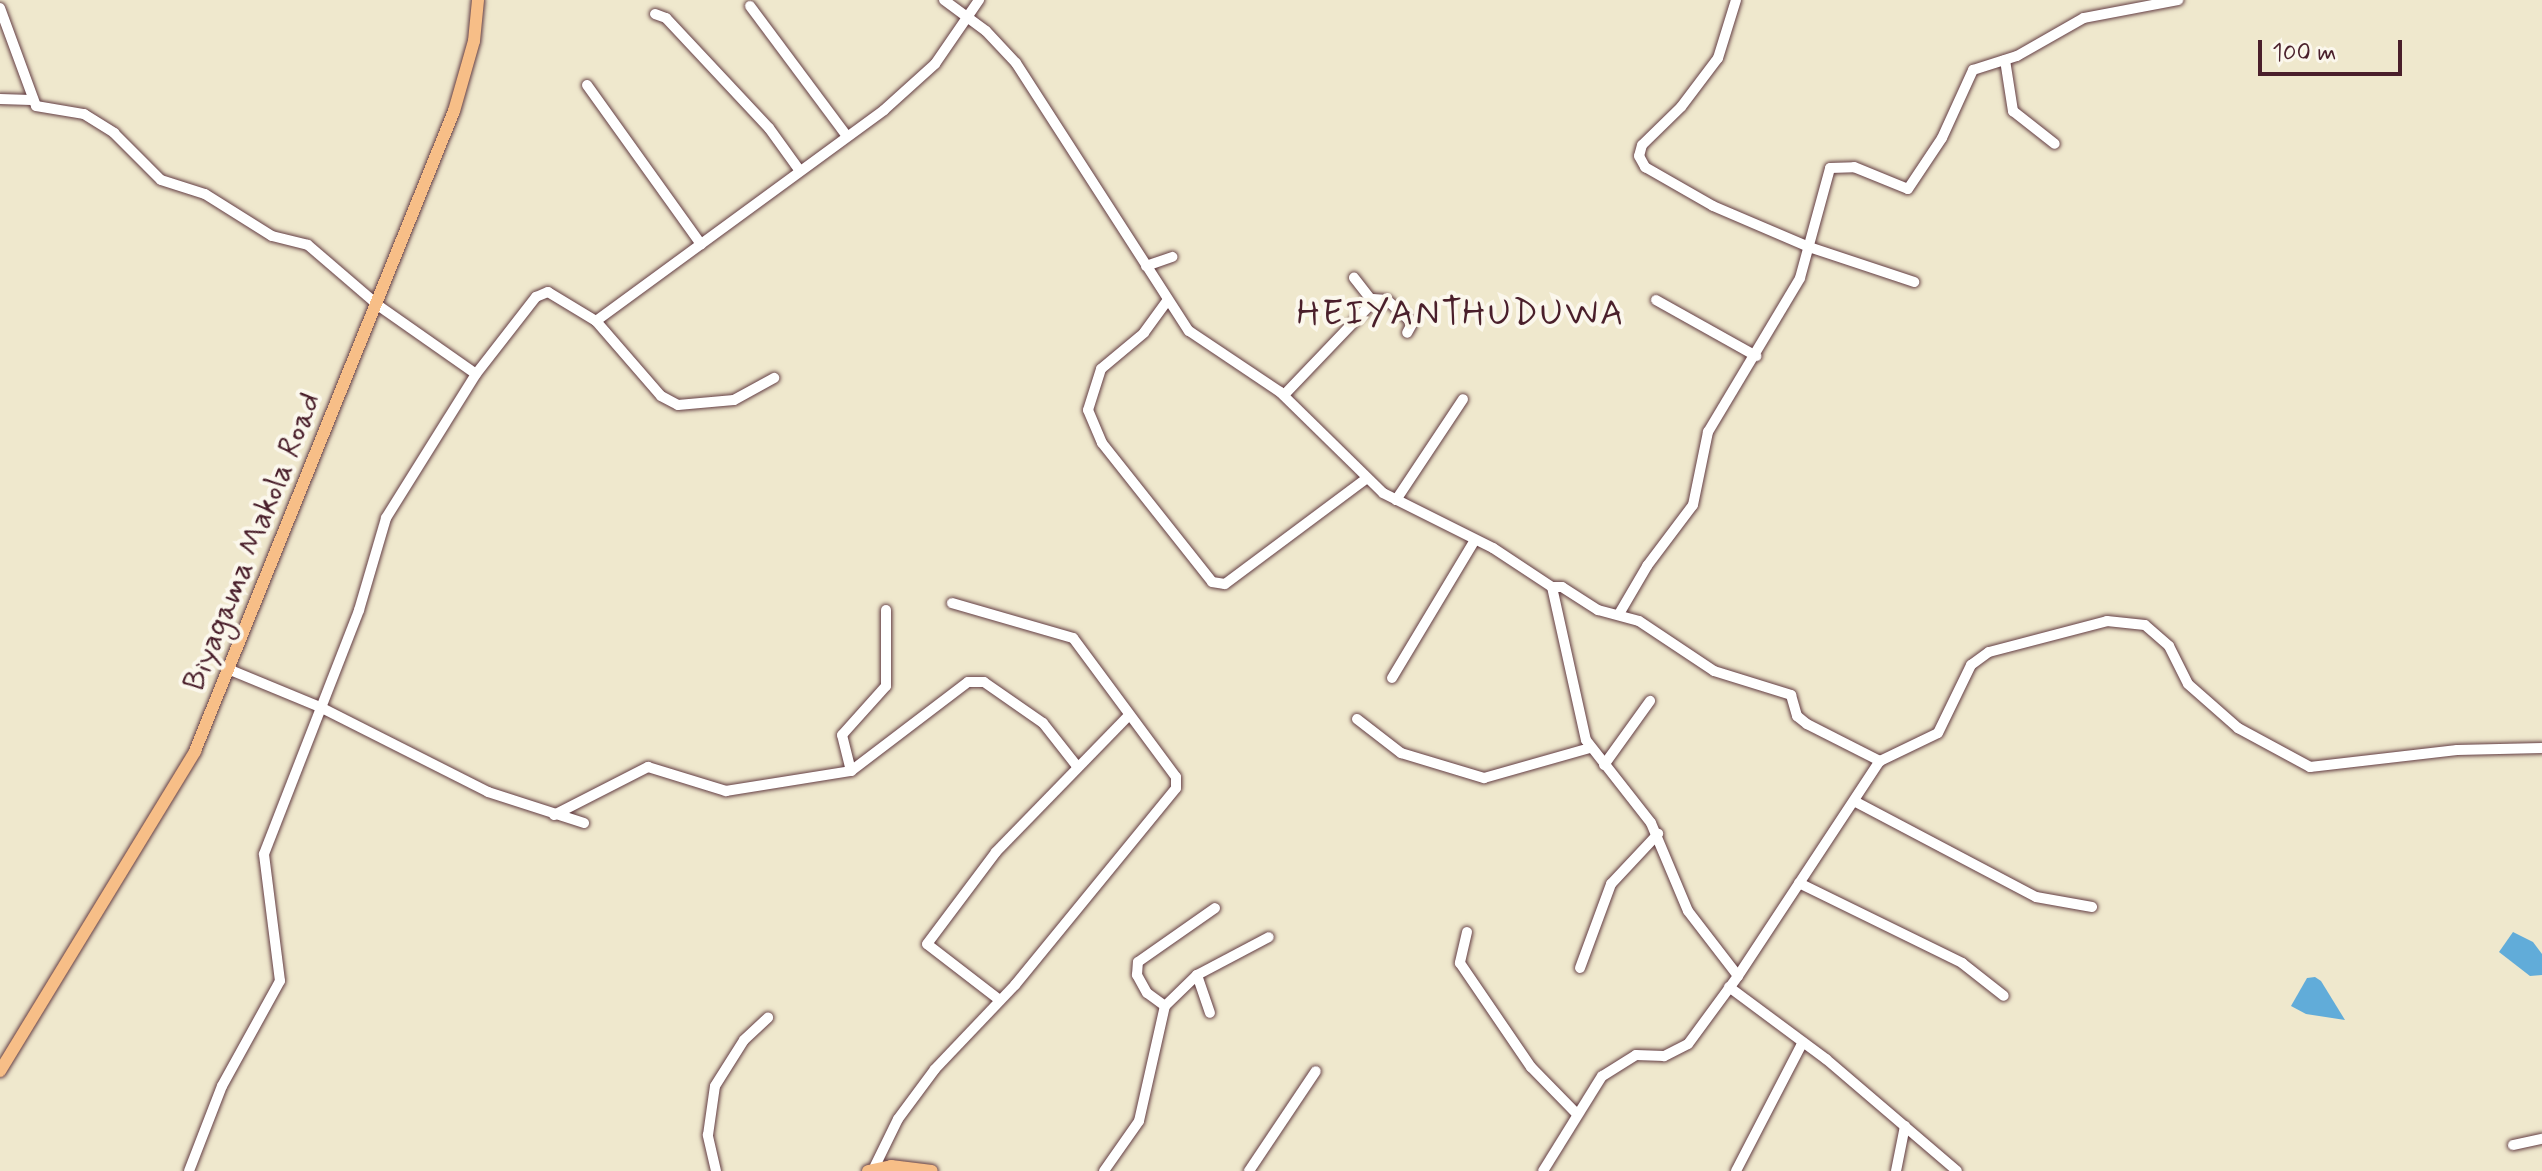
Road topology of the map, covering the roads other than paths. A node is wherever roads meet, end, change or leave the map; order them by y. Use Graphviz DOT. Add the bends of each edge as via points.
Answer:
graph roads {
  1 [pos="478,0"];
  2 [pos="944,0"];
  3 [pos="979,0"];
  4 [pos="1736,0"];
  5 [pos="2178,0"];
  6 [pos="750,6"];
  7 [pos="0,8"];
  8 [pos="655,14"];
  9 [pos="968,18"];
  10 [pos="2005,60"];
  11 [pos="587,85"];
  12 [pos="0,99"];
  13 [pos="31,100"];
  14 [pos="847,136"];
  15 [pos="2055,144"];
  16 [pos="800,171"];
  17 [pos="701,244"];
  18 [pos="1809,247"];
  19 [pos="1172,257"];
  20 [pos="1146,266"];
  21 [pos="1354,278"];
  22 [pos="1914,282"];
  23 [pos="1373,299"];
  24 [pos="1656,300"];
  25 [pos="1167,301"];
  26 [pos="379,306"];
  27 [pos="596,321"];
  28 [pos="1407,333"];
  29 [pos="1756,356"];
  30 [pos="476,374"];
  31 [pos="774,378"];
  32 [pos="1284,395"];
  33 [pos="1463,399"];
  34 [pos="1366,479"];
  35 [pos="1396,500"];
  36 [pos="1475,540"];
  37 [pos="1552,587"];
  38 [pos="952,603"];
  39 [pos="886,610"];
  40 [pos="1619,614"];
  41 [pos="228,669"];
  42 [pos="1392,678"];
  43 [pos="1650,701"];
  44 [pos="322,708"];
  45 [pos="1129,715"];
  46 [pos="1357,719"];
  47 [pos="1590,748"];
  48 [pos="2542,748"];
  49 [pos="1880,761"];
  50 [pos="1076,765"];
  51 [pos="1604,765"];
  52 [pos="851,771"];
  53 [pos="1854,801"];
  54 [pos="554,815"];
  55 [pos="584,823"];
  56 [pos="1658,834"];
  57 [pos="1799,883"];
  58 [pos="2092,907"];
  59 [pos="1215,908"];
  60 [pos="1467,932"];
  61 [pos="1269,937"];
  62 [pos="1580,968"];
  63 [pos="1197,975"];
  64 [pos="1738,976"];
  65 [pos="1729,987"];
  66 [pos="2004,996"];
  67 [pos="997,998"];
  68 [pos="1165,1006"];
  69 [pos="1210,1013"];
  70 [pos="768,1018"];
  71 [pos="1803,1042"];
  72 [pos="0,1071"];
  73 [pos="1316,1071"];
  74 [pos="1577,1114"];
  75 [pos="1905,1126"];
  76 [pos="2542,1139"];
  77 [pos="2513,1145"];
  78 [pos="872,1169"];
  79 [pos="189,1171"];
  80 [pos="716,1171"];
  81 [pos="932,1171"];
  82 [pos="1104,1171"];
  83 [pos="1249,1171"];
  84 [pos="1543,1171"];
  85 [pos="1736,1171"];
  86 [pos="1896,1171"];
  87 [pos="1957,1171"];
  1 -- 26 [label="main road, Biyagama Makola Road" via="474,41 454,111"];
  2 -- 9 [label="street"];
  3 -- 9 [label="street"];
  4 -- 18 [label="street" via="1718,58 1681,107 1648,135 1639,156 1655,176"];
  5 -- 10 [label="street" via="2084,18"];
  6 -- 14 [label="street"];
  7 -- 13 [label="street" via="19,50"];
  8 -- 16 [label="street" via="671,23 769,128"];
  9 -- 14 [label="street" via="935,64"];
  9 -- 20 [label="street" via="1016,63"];
  10 -- 15 [label="street" via="2013,111"];
  10 -- 18 [label="street" via="1973,70 1942,138 1908,189 1854,167 1830,168"];
  11 -- 17 [label="street"];
  12 -- 13 [label="street"];
  13 -- 26 [label="street" via="44,112 84,114 114,133 161,180 205,194 272,236 308,245"];
  14 -- 16 [label="street"];
  16 -- 17 [label="street"];
  17 -- 27 [label="street"];
  18 -- 22 [label="street"];
  18 -- 29 [label="street" via="1800,278"];
  19 -- 20 [label="street"];
  20 -- 25 [label="street"];
  21 -- 23 [label="street"];
  23 -- 28 [label="street" via="1387,300 1408,319 1412,324"];
  23 -- 32 [label="street" via="1353,328"];
  24 -- 29 [label="street"];
  25 -- 32 [label="street" via="1202,343"];
  25 -- 34 [label="street" via="1144,333 1101,369 1088,410 1102,443 1212,582 1225,584"];
  26 -- 30 [label="street"];
  26 -- 41 [label="main road, Biyagama Makola Road"];
  27 -- 30 [label="street" via="543,292"];
  27 -- 31 [label="street" via="661,396 678,405 734,400"];
  29 -- 40 [label="street" via="1708,432 1693,505"];
  30 -- 44 [label="street" via="386,518"];
  32 -- 34 [label="street"];
  33 -- 35 [label="street"];
  34 -- 35 [label="street"];
  35 -- 36 [label="street"];
  36 -- 37 [label="street"];
  36 -- 42 [label="street"];
  37 -- 40 [label="street" via="1562,587 1598,610"];
  37 -- 47 [label="street"];
  38 -- 45 [label="street" via="1073,638"];
  39 -- 52 [label="street" via="886,686 842,735"];
  40 -- 49 [label="street" via="1676,642 1714,671 1791,695 1797,716 1807,724"];
  41 -- 44 [label="street"];
  41 -- 72 [label="main road, Biyagama Makola Road" via="169,800"];
  43 -- 51 [label="street"];
  44 -- 54 [label="street" via="488,792"];
  44 -- 79 [label="street" via="264,854 280,981 222,1086"];
  45 -- 50 [label="street"];
  45 -- 67 [label="street" via="1176,777 1176,788 1015,985"];
  46 -- 47 [label="street" via="1401,753 1484,778"];
  47 -- 51 [label="street"];
  48 -- 49 [label="street" via="2457,750 2310,767 2238,728 2188,684 2169,646 2145,625 2107,621 1989,652 1971,665 1938,733"];
  49 -- 53 [label="street"];
  50 -- 52 [label="street" via="1031,713 984,682 968,682 892,745"];
  50 -- 67 [label="street" via="996,852 927,944"];
  51 -- 56 [label="street"];
  52 -- 54 [label="street" via="726,791 648,767"];
  53 -- 57 [label="street"];
  53 -- 58 [label="street" via="2036,897"];
  54 -- 55 [label="street"];
  56 -- 62 [label="street" via="1611,884"];
  56 -- 64 [label="street" via="1688,911"];
  57 -- 64 [label="street"];
  57 -- 66 [label="street" via="1962,963"];
  59 -- 68 [label="street" via="1138,962 1137,975 1147,993"];
  60 -- 74 [label="street" via="1460,963 1531,1067"];
  61 -- 63 [label="street"];
  63 -- 68 [label="street"];
  63 -- 69 [label="street"];
  64 -- 65 [label="street"];
  65 -- 71 [label="street"];
  65 -- 74 [label="street" via="1688,1044 1664,1056 1625,1060 1602,1076"];
  67 -- 78 [label="street" via="898,1119"];
  68 -- 82 [label="street" via="1139,1121"];
  70 -- 80 [label="street" via="744,1040 715,1086 708,1135"];
  71 -- 75 [label="street"];
  71 -- 85 [label="street"];
  73 -- 83 [label="street"];
  74 -- 84 [label="street"];
  75 -- 86 [label="street"];
  75 -- 87 [label="street"];
  76 -- 77 [label="street"];
  78 -- 81 [label="main road"];
}
